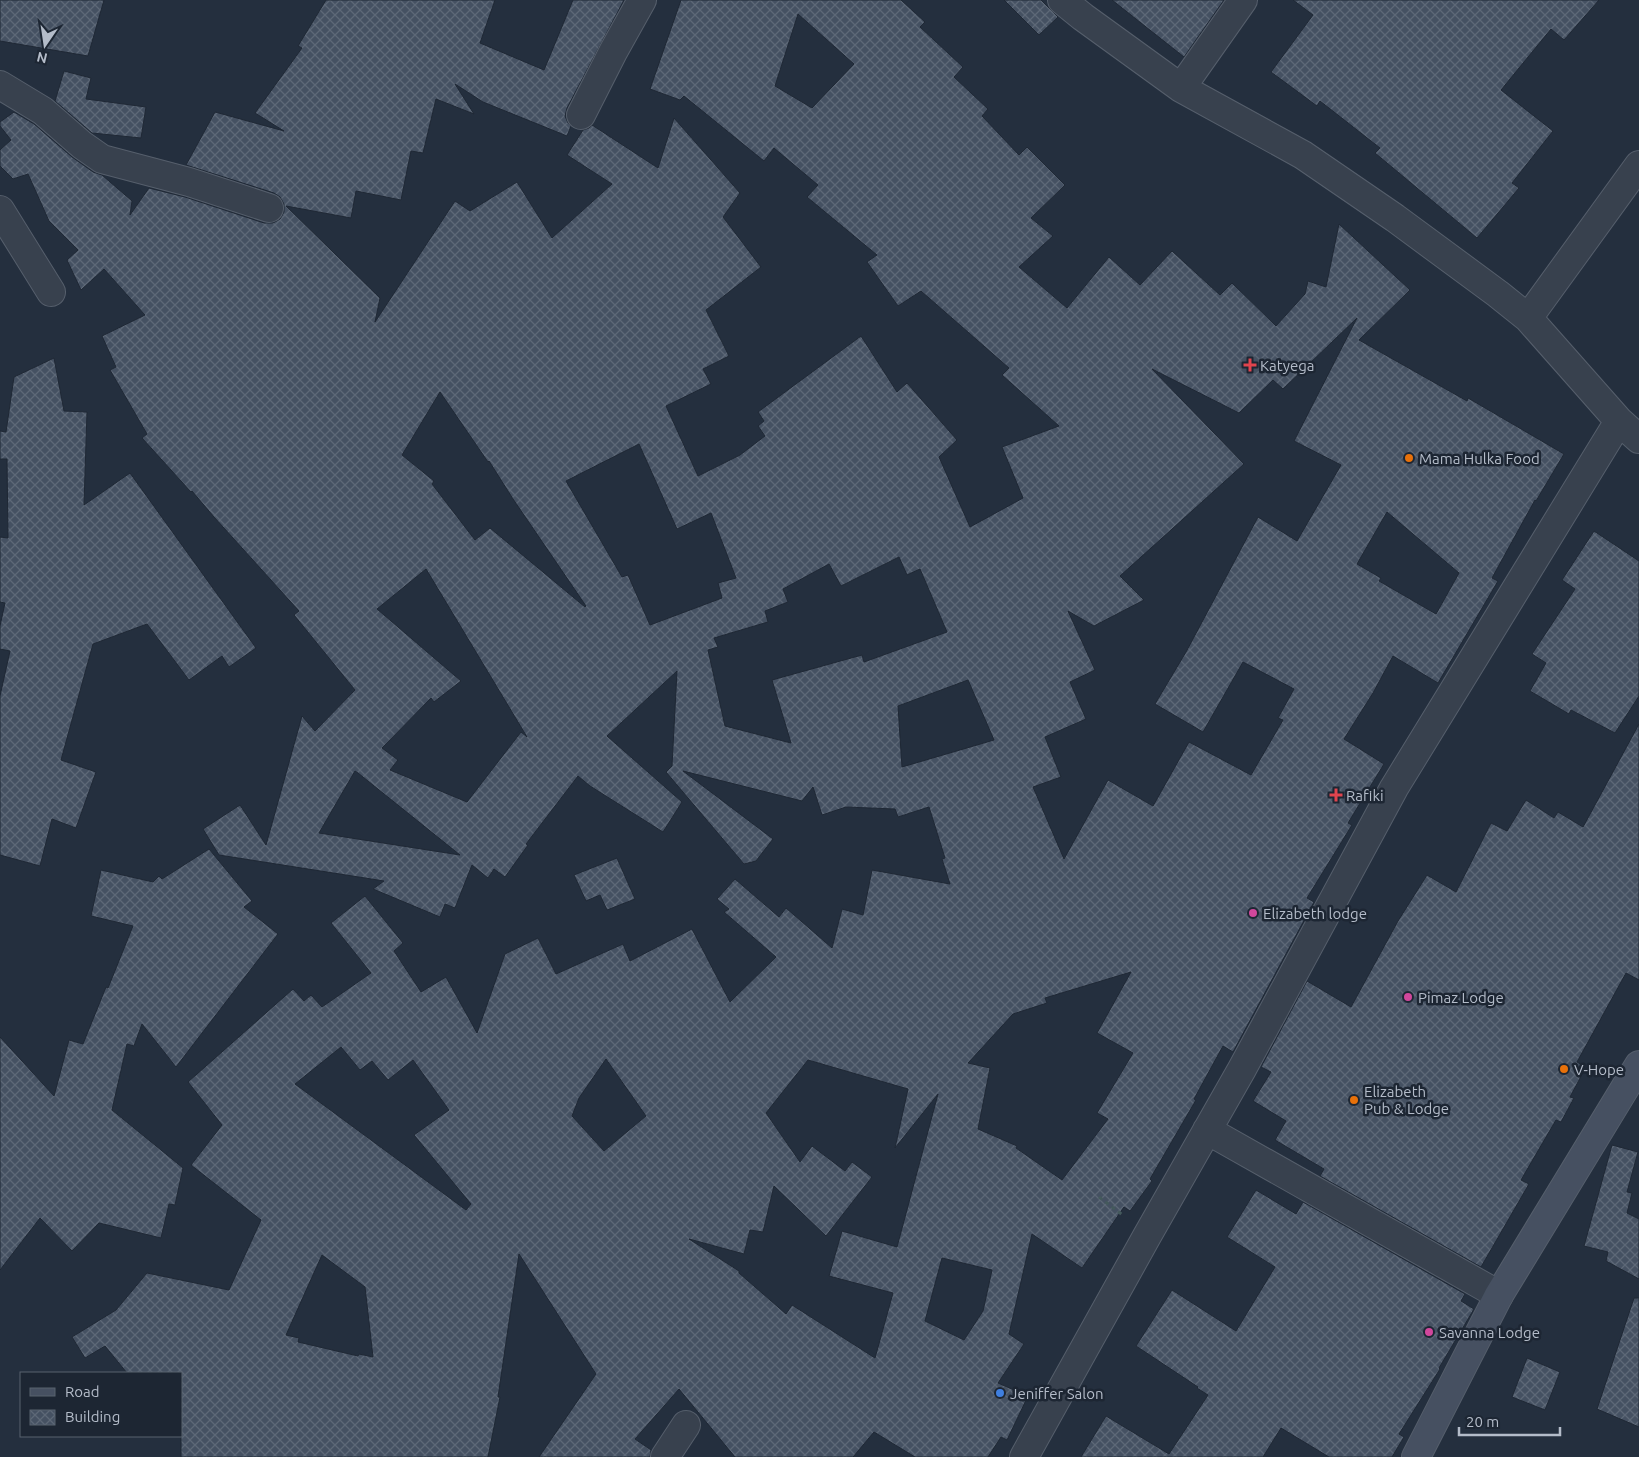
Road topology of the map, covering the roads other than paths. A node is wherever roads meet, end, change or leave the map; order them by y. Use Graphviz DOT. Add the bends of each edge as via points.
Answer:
graph roads {
  1 [pos="642,0"];
  2 [pos="1062,0"];
  3 [pos="1243,0"];
  4 [pos="0,86"];
  5 [pos="1181,88"];
  6 [pos="581,115"];
  7 [pos="1639,165"];
  8 [pos="268,208"];
  9 [pos="0,210"];
  10 [pos="51,292"];
  11 [pos="1528,318"];
  12 [pos="1629,430"];
  13 [pos="1639,1065"];
  14 [pos="1207,1130"];
  15 [pos="1499,1295"];
  16 [pos="686,1425"];
  17 [pos="665,1457"];
  18 [pos="1024,1457"];
  19 [pos="1416,1457"];
  1 -- 6 [label="street"];
  2 -- 5 [label="street"];
  3 -- 5 [label="street"];
  4 -- 8 [label="street" via="42,111 102,159 189,182"];
  5 -- 11 [label="street" via="1302,155 1395,218"];
  7 -- 11 [label="street"];
  9 -- 10 [label="street"];
  11 -- 12 [label="street"];
  12 -- 14 [label="street" via="1394,788"];
  13 -- 15 [label="street"];
  14 -- 15 [label="street"];
  14 -- 18 [label="street"];
  15 -- 19 [label="street"];
  16 -- 17 [label="street"];
}
